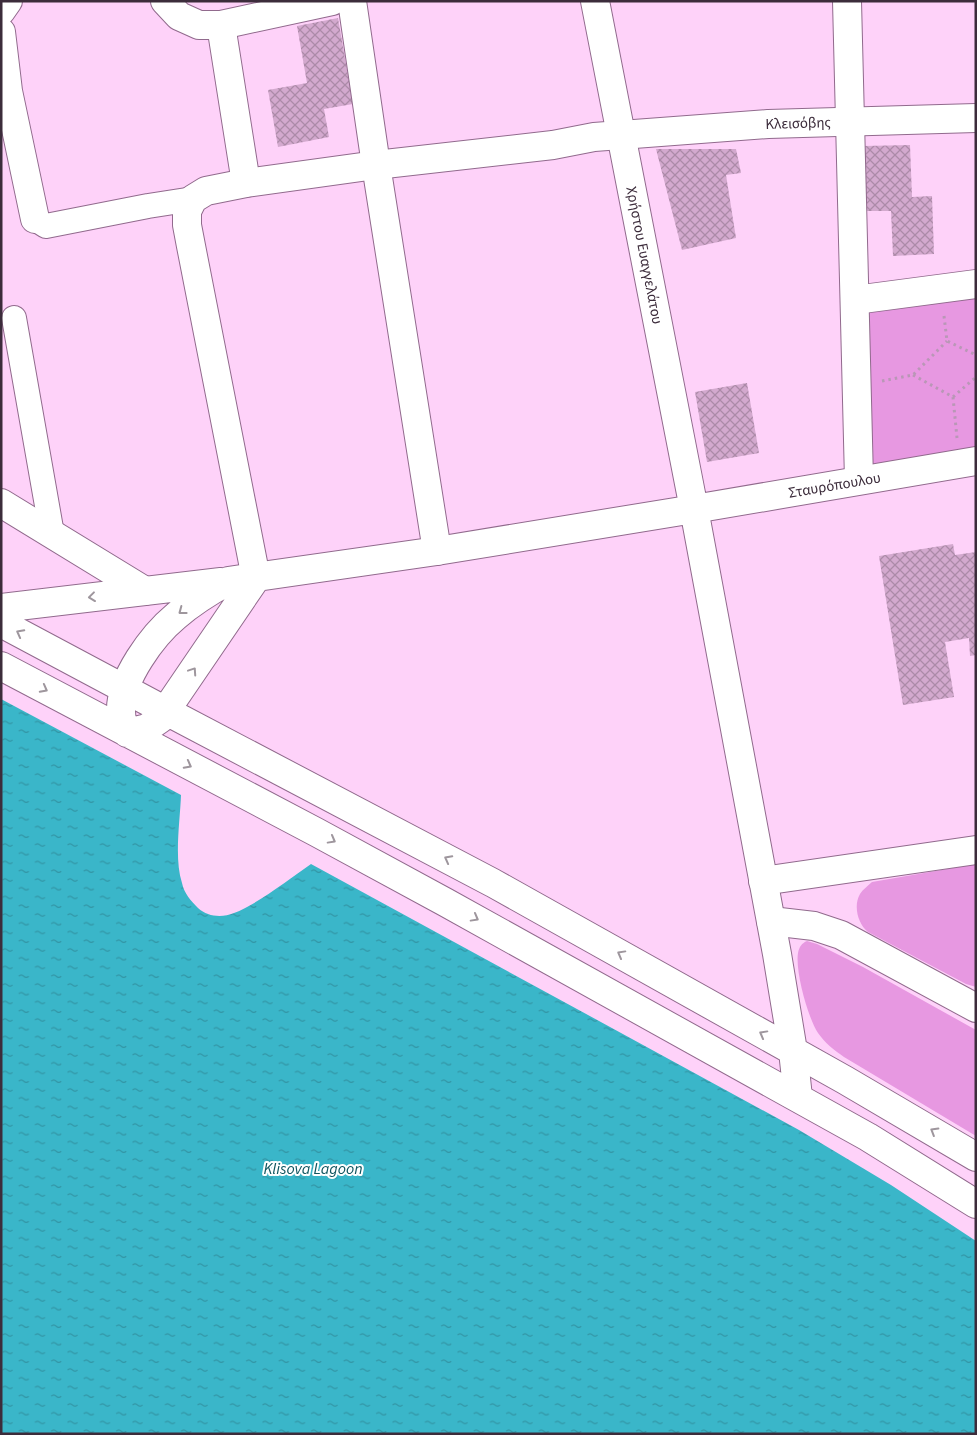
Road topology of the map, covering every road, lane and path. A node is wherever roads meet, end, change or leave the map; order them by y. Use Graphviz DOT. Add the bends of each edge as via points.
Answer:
graph roads {
  1 [pos="8,1"];
  2 [pos="165,1"];
  3 [pos="332,1"];
  4 [pos="352,1"];
  5 [pos="595,1"];
  6 [pos="847,1"];
  7 [pos="1,11"];
  8 [pos="221,25"];
  9 [pos="1,32"];
  10 [pos="976,118"];
  11 [pos="850,122"];
  12 [pos="9,135"];
  13 [pos="621,135"];
  14 [pos="376,165"];
  15 [pos="246,183"];
  16 [pos="193,199"];
  17 [pos="35,219"];
  18 [pos="976,284"];
  19 [pos="940,289"];
  20 [pos="855,300"];
  21 [pos="14,318"];
  22 [pos="947,341"];
  23 [pos="976,355"];
  24 [pos="912,375"];
  25 [pos="976,377"];
  26 [pos="857,386"];
  27 [pos="953,397"];
  28 [pos="968,463"];
  29 [pos="860,480"];
  30 [pos="1,503"];
  31 [pos="694,509"];
  32 [pos="52,534"];
  33 [pos="437,550"];
  34 [pos="256,578"];
  35 [pos="228,581"];
  36 [pos="145,591"];
  37 [pos="1,608"];
  38 [pos="1,622"];
  39 [pos="1,666"];
  40 [pos="125,689"];
  41 [pos="166,711"];
  42 [pos="127,733"];
  43 [pos="976,850"];
  44 [pos="763,881"];
  45 [pos="771,921"];
  46 [pos="976,1008"];
  47 [pos="793,1050"];
  48 [pos="798,1097"];
  49 [pos="976,1157"];
  50 [pos="976,1204"];
  1 -- 7 [label="street"];
  2 -- 8 [label="street" via="179,16 199,25"];
  3 -- 8 [label="street"];
  4 -- 14 [label="street"];
  5 -- 13 [label="street, Χρήστου Ευαγγελάτου"];
  6 -- 11 [label="street"];
  8 -- 15 [label="street"];
  9 -- 12 [label="street"];
  10 -- 11 [label="street, Κλεισόβης"];
  11 -- 13 [label="street, Κλεισόβης" via="768,124"];
  11 -- 20 [label="street"];
  12 -- 17 [label="street"];
  13 -- 14 [label="street, Κλεισόβης"];
  13 -- 31 [label="street, Χρήστου Ευαγγελάτου"];
  14 -- 15 [label="street, Κλεισόβης"];
  14 -- 33 [label="street"];
  15 -- 16 [label="street, Κλεισόβης" via="206,192"];
  16 -- 17 [label="street" via="46,226"];
  16 -- 34 [label="street" via="188,211 191,246"];
  18 -- 19 [label="street"];
  19 -- 20 [label="street"];
  19 -- 22 [label="path"];
  20 -- 26 [label="street"];
  21 -- 32 [label="street"];
  22 -- 23 [label="path"];
  22 -- 24 [label="path"];
  24 -- 26 [label="path"];
  24 -- 27 [label="path"];
  25 -- 27 [label="path"];
  26 -- 29 [label="street"];
  27 -- 28 [label="path"];
  28 -- 29 [label="street, Σταυρόπουλου"];
  29 -- 31 [label="street, Σταυρόπουλου"];
  30 -- 32 [label="street"];
  31 -- 33 [label="street, Σταυρόπουλου"];
  31 -- 44 [label="street, Χρήστου Ευαγγελάτου"];
  32 -- 36 [label="street"];
  33 -- 34 [label="street, Σταυρόπουλου"];
  34 -- 35 [label="street, Σταυρόπουλου"];
  41 -- 34 [label="street, one-way"];
  35 -- 36 [label="street, Σταυρόπουλου"];
  35 -- 40 [label="street, one-way" via="194,602 160,631 135,667"];
  36 -- 37 [label="street, Σταυρόπουλου, one-way"];
  40 -- 38 [label="street, one-way"];
  39 -- 42 [label="street, one-way"];
  40 -- 41 [label="street"];
  40 -- 42 [label="street" via="120,713"];
  41 -- 42 [label="street" via="152,725"];
  47 -- 41 [label="street, one-way" via="493,883"];
  42 -- 48 [label="street, one-way" via="325,836"];
  43 -- 44 [label="street"];
  44 -- 45 [label="street, Χρήστου Ευαγγελάτου"];
  45 -- 46 [label="street" via="814,926 841,935"];
  45 -- 47 [label="street, Χρήστου Ευαγγελάτου"];
  47 -- 48 [label="street, Χρήστου Ευαγγελάτου"];
  49 -- 47 [label="street, one-way"];
  48 -- 50 [label="street"];
}
